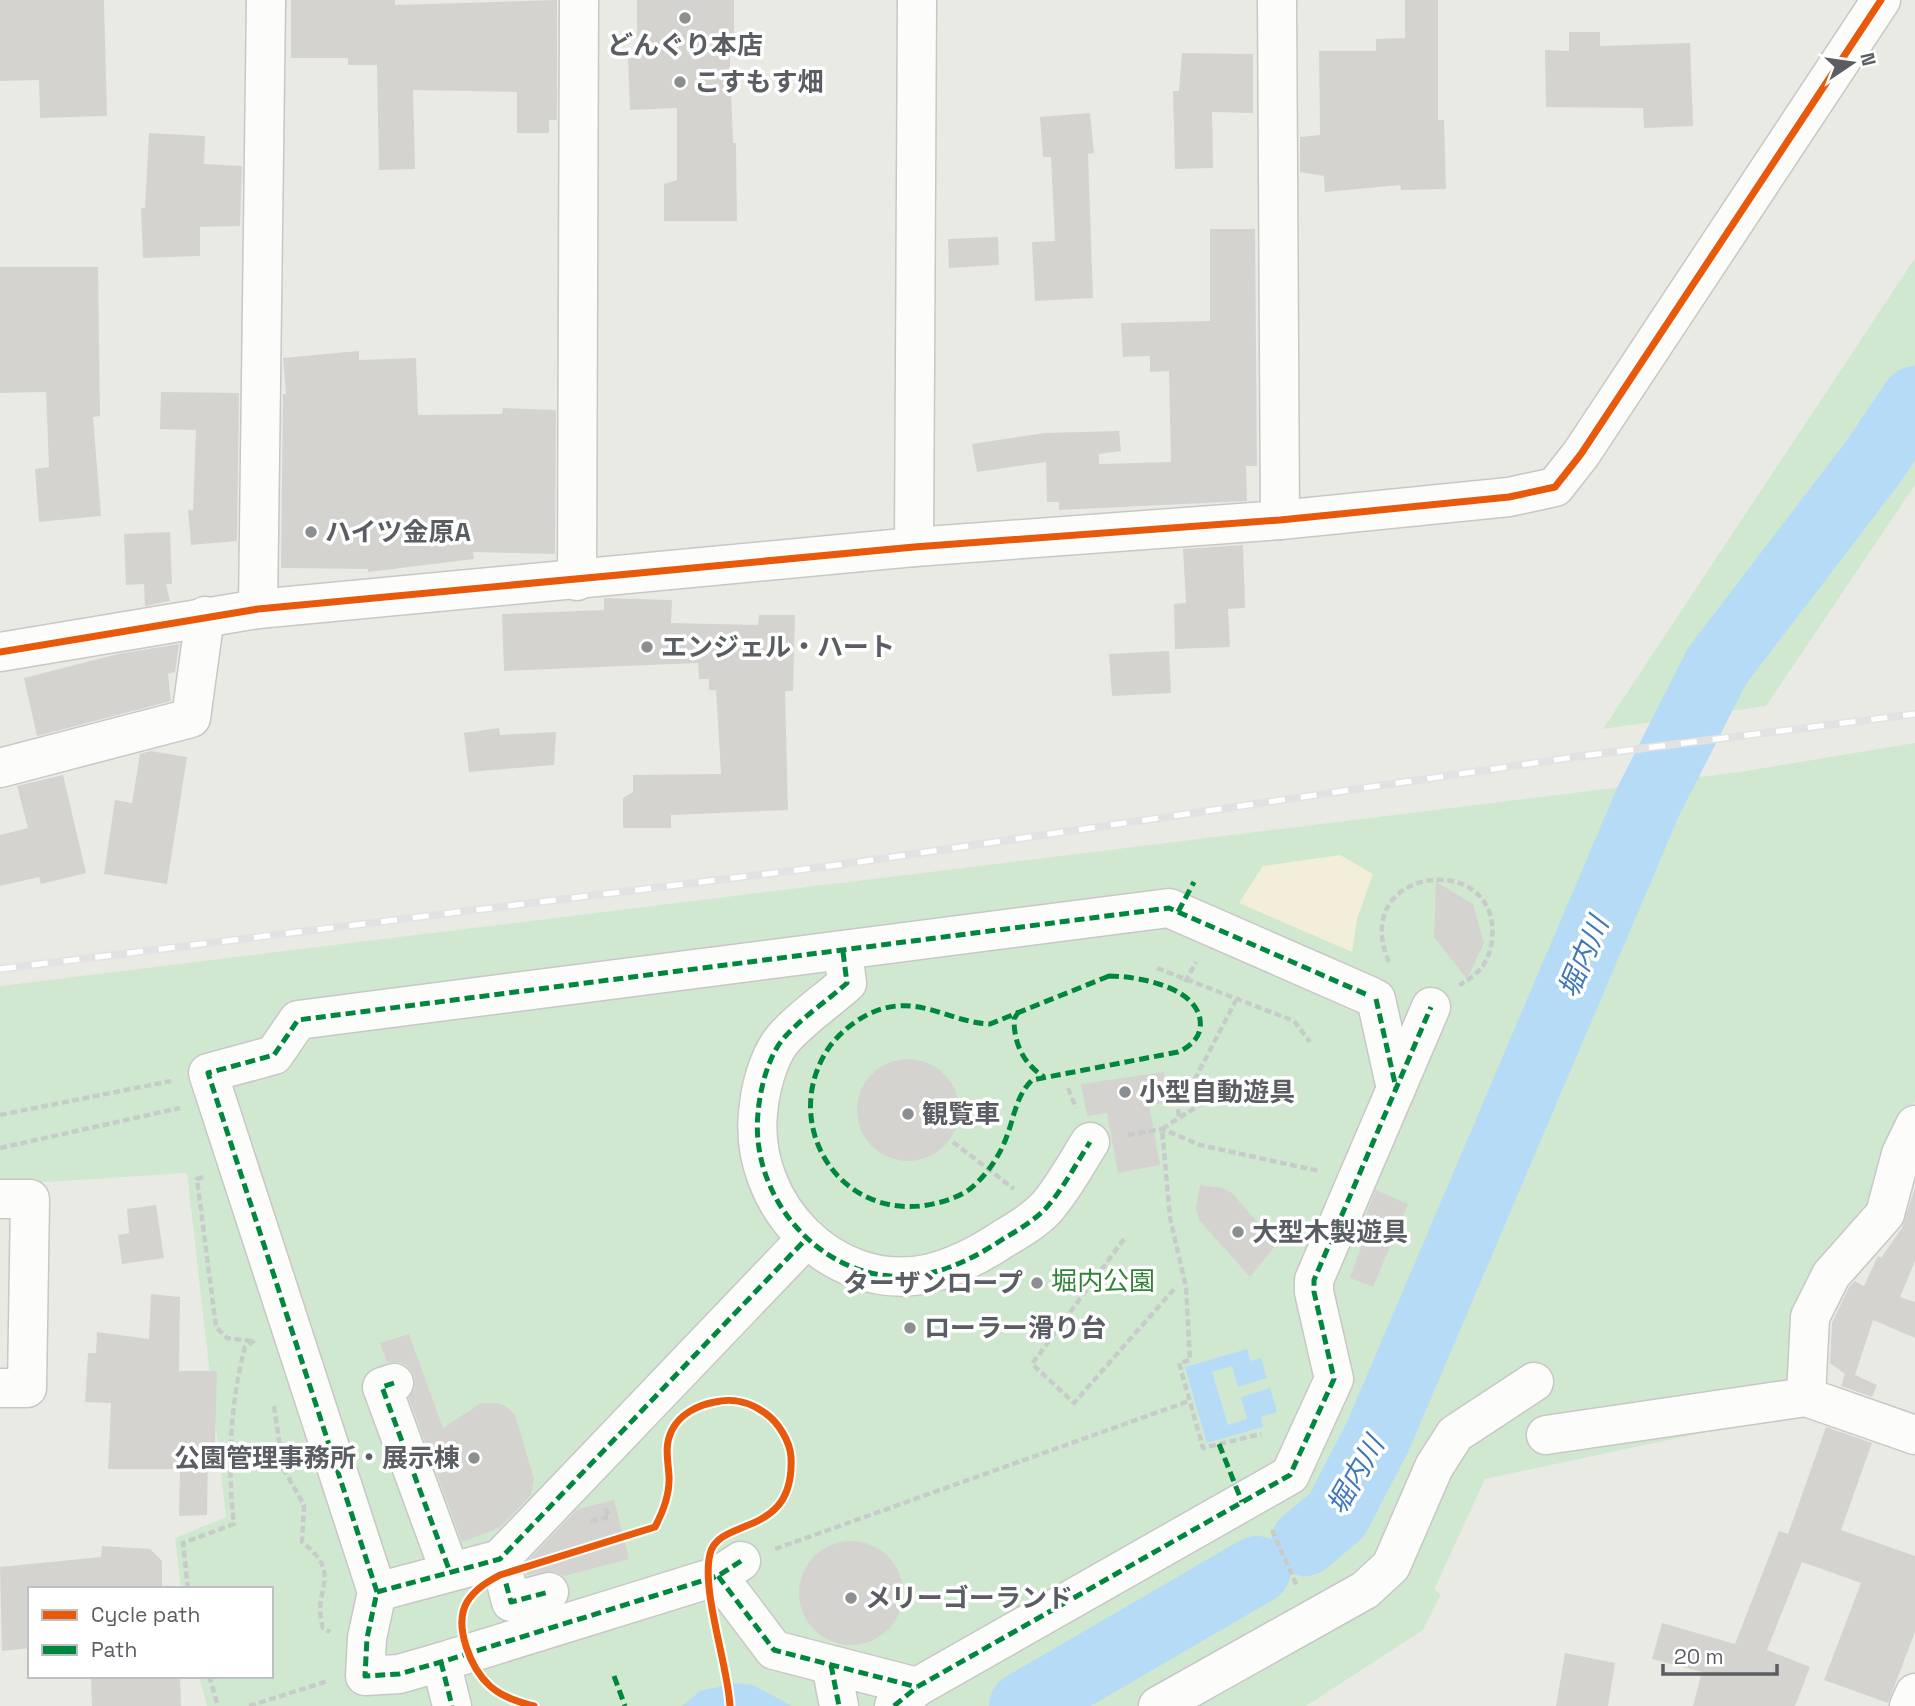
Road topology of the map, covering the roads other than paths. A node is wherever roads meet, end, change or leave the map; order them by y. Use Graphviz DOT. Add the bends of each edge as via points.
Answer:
graph roads {
  1 [pos="266,0"];
  2 [pos="579,0"];
  3 [pos="917,0"];
  4 [pos="1277,0"];
  5 [pos="1881,0"];
  6 [pos="1280,520"];
  7 [pos="914,547"];
  8 [pos="577,581"];
  9 [pos="258,609"];
  10 [pos="205,616"];
  11 [pos="0,652"];
  12 [pos="0,768"];
  13 [pos="843,952"];
  14 [pos="1431,1007"];
  15 [pos="1396,1088"];
  16 [pos="1090,1142"];
  17 [pos="1910,1146"];
  18 [pos="0,1199"];
  19 [pos="807,1238"];
  20 [pos="1534,1382"];
  21 [pos="394,1383"];
  22 [pos="0,1388"];
  23 [pos="1806,1397"];
  24 [pos="1915,1434"];
  25 [pos="1546,1435"];
  26 [pos="500,1559"];
  27 [pos="450,1572"];
  28 [pos="549,1592"];
  29 [pos="374,1608"];
  30 [pos="442,1662"];
  31 [pos="831,1665"];
  32 [pos="1915,1693"];
  33 [pos="905,1696"];
  34 [pos="452,1706"];
  35 [pos="839,1706"];
  36 [pos="1158,1706"];
  37 [pos="1909,1706"];
  1 -- 9 [label="street"];
  2 -- 8 [label="street"];
  3 -- 7 [label="street"];
  4 -- 6 [label="street"];
  5 -- 6 [label="street" via="1555,487 1509,497"];
  6 -- 7 [label="street"];
  7 -- 8 [label="street"];
  8 -- 9 [label="street"];
  9 -- 10 [label="street"];
  10 -- 11 [label="street"];
  10 -- 12 [label="street" via="191,718"];
  13 -- 15 [label="street" via="1169,908 1380,988"];
  13 -- 19 [label="street" via="847,983 782,1040 760,1089 755,1136 767,1185 795,1229"];
  13 -- 29 [label="street" via="298,1020 274,1055 208,1073 290,1325"];
  14 -- 15 [label="street"];
  15 -- 33 [label="street" via="1314,1280 1334,1379 1290,1475"];
  16 -- 19 [label="street" via="1047,1207 970,1261 925,1274 876,1274 833,1259"];
  17 -- 23 [label="street" via="1885,1214 1831,1275 1810,1317"];
  18 -- 22 [label="street" via="30,1199 27,1388"];
  19 -- 26 [label="street"];
  20 -- 36 [label="street" via="1455,1434 1434,1467 1391,1566 1365,1590"];
  21 -- 27 [label="street" via="383,1387"];
  23 -- 24 [label="street"];
  23 -- 25 [label="street"];
  26 -- 27 [label="street"];
  26 -- 28 [label="street" via="510,1602"];
  27 -- 29 [label="street"];
  29 -- 30 [label="street" via="365,1676 399,1674"];
  30 -- 31 [label="street" via="730,1569 774,1650"];
  30 -- 34 [label="street"];
  31 -- 33 [label="street"];
  31 -- 35 [label="street"];
  32 -- 37 [label="street"];
}
